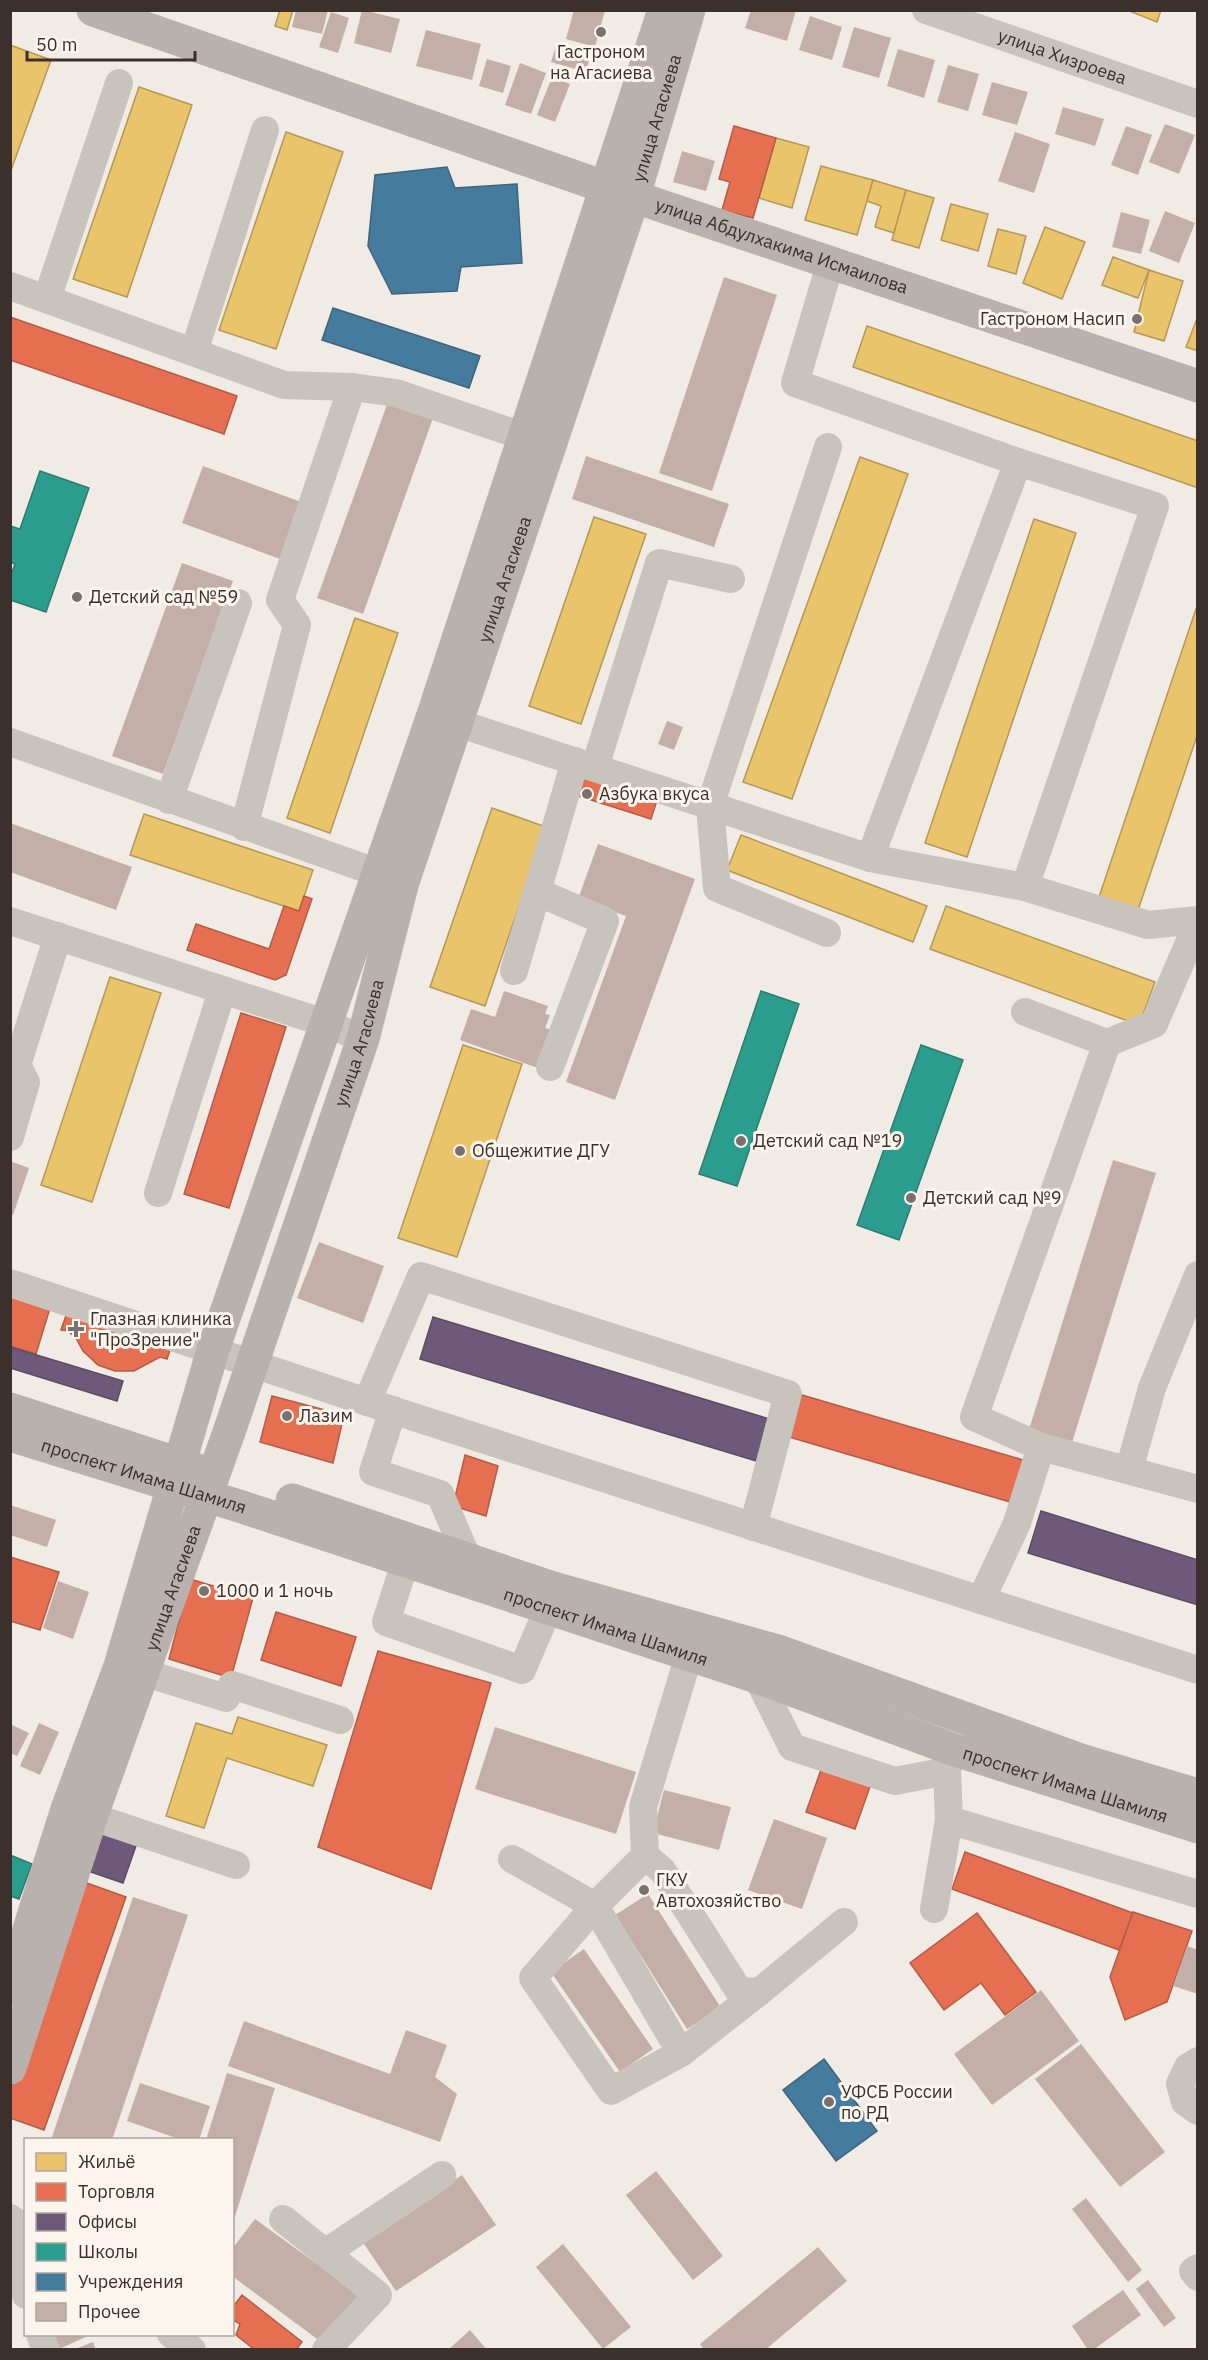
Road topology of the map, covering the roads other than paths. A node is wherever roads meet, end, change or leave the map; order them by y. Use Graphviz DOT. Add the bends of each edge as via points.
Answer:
graph roads {
  1 [pos="93,10"];
  2 [pos="664,10"];
  3 [pos="689,10"];
  4 [pos="926,10"];
  5 [pos="119,83"];
  6 [pos="1197,104"];
  7 [pos="265,130"];
  8 [pos="620,192"];
  9 [pos="831,261"];
  10 [pos="10,286"];
  11 [pos="47,299"];
  12 [pos="194,352"];
  13 [pos="1197,386"];
  14 [pos="352,387"];
  15 [pos="538,440"];
  16 [pos="828,447"];
  17 [pos="1018,462"];
  18 [pos="731,579"];
  19 [pos="238,603"];
  20 [pos="445,718"];
  21 [pos="10,742"];
  22 [pos="585,764"];
  23 [pos="169,800"];
  24 [pos="710,806"];
  25 [pos="244,827"];
  26 [pos="870,858"];
  27 [pos="390,878"];
  28 [pos="1025,887"];
  29 [pos="537,892"];
  30 [pos="10,921"];
  31 [pos="1197,921"];
  32 [pos="827,933"];
  33 [pos="58,936"];
  34 [pos="514,971"];
  35 [pos="222,991"];
  36 [pos="1025,1012"];
  37 [pos="328,1024"];
  38 [pos="363,1039"];
  39 [pos="1107,1043"];
  40 [pos="550,1067"];
  41 [pos="10,1137"];
  42 [pos="158,1193"];
  43 [pos="1197,1275"];
  44 [pos="10,1283"];
  45 [pos="213,1350"];
  46 [pos="253,1362"];
  47 [pos="380,1406"];
  48 [pos="10,1409"];
  49 [pos="10,1436"];
  50 [pos="1041,1447"];
  51 [pos="1129,1470"];
  52 [pos="177,1475"];
  53 [pos="208,1485"];
  54 [pos="1197,1489"];
  55 [pos="753,1527"];
  56 [pos="467,1557"];
  57 [pos="405,1563"];
  58 [pos="981,1600"];
  59 [pos="548,1609"];
  60 [pos="690,1655"];
  61 [pos="1197,1670"];
  62 [pos="142,1672"];
  63 [pos="757,1677"];
  64 [pos="340,1720"];
  65 [pos="950,1760"];
  66 [pos="1197,1795"];
  67 [pos="80,1812"];
  68 [pos="949,1820"];
  69 [pos="1197,1827"];
  70 [pos="645,1856"];
  71 [pos="512,1859"];
  72 [pos="236,1865"];
  73 [pos="1197,1894"];
  74 [pos="595,1906"];
  75 [pos="934,1909"];
  76 [pos="844,1922"];
  77 [pos="10,1989"];
  78 [pos="759,1992"];
  79 [pos="681,2053"];
  80 [pos="1197,2061"];
  81 [pos="10,2068"];
  82 [pos="1197,2111"];
  83 [pos="442,2175"];
  84 [pos="10,2218"];
  85 [pos="282,2219"];
  86 [pos="24,2228"];
  87 [pos="10,2241"];
  88 [pos="325,2253"];
  89 [pos="1197,2268"];
  90 [pos="1197,2277"];
  91 [pos="24,2290"];
  92 [pos="174,2336"];
  93 [pos="192,2349"];
  94 [pos="326,2349"];
  1 -- 8 [label="main road, улица Абдулхакима Исмаилова"];
  2 -- 8 [label="main road, улица Агасиева"];
  3 -- 8 [label="main road, улица Агасиева"];
  4 -- 6 [label="street, улица Хизроева"];
  5 -- 11 [label="street"];
  7 -- 12 [label="street"];
  8 -- 9 [label="main road, улица Абдулхакима Исмаилова"];
  8 -- 15 [label="main road, улица Агасиева"];
  9 -- 13 [label="main road, улица Абдулхакима Исмаилова"];
  9 -- 17 [label="street" via="795,382"];
  10 -- 11 [label="street"];
  11 -- 12 [label="street"];
  12 -- 14 [label="street" via="284,385"];
  14 -- 15 [label="street" via="396,393"];
  14 -- 25 [label="street" via="280,600 297,625"];
  15 -- 20 [label="main road, улица Агасиева"];
  16 -- 24 [label="street"];
  17 -- 26 [label="street"];
  17 -- 28 [label="street" via="1155,506"];
  18 -- 22 [label="street" via="659,563"];
  19 -- 23 [label="street"];
  20 -- 22 [label="street"];
  20 -- 27 [label="main road, улица Агасиева"];
  21 -- 23 [label="street"];
  22 -- 24 [label="street"];
  22 -- 29 [label="street"];
  23 -- 25 [label="street"];
  24 -- 26 [label="street"];
  24 -- 32 [label="street" via="717,888"];
  25 -- 27 [label="street"];
  26 -- 28 [label="street"];
  27 -- 37 [label="main road, улица Агасиева"];
  27 -- 38 [label="main road, улица Агасиева"];
  28 -- 31 [label="street" via="1148,925"];
  29 -- 34 [label="street"];
  29 -- 40 [label="street" via="605,921"];
  30 -- 33 [label="street"];
  31 -- 39 [label="street" via="1154,1024"];
  33 -- 35 [label="street"];
  33 -- 41 [label="street" via="17,1065 26,1082"];
  35 -- 37 [label="street"];
  35 -- 42 [label="street"];
  36 -- 39 [label="street"];
  37 -- 38 [label="street"];
  37 -- 45 [label="main road, улица Агасиева"];
  38 -- 46 [label="main road, улица Агасиева"];
  39 -- 50 [label="street" via="974,1417"];
  43 -- 51 [label="street" via="1152,1388"];
  44 -- 45 [label="street"];
  45 -- 46 [label="street"];
  45 -- 52 [label="main road, улица Агасиева"];
  46 -- 47 [label="street"];
  46 -- 53 [label="main road, улица Агасиева"];
  47 -- 55 [label="street"];
  47 -- 55 [label="street" via="421,1276 788,1394"];
  47 -- 56 [label="street" via="373,1472 440,1494"];
  48 -- 52 [label="main road, проспект Имама Шамиля"];
  49 -- 52 [label="main road, проспект Имама Шамиля"];
  50 -- 51 [label="street"];
  50 -- 58 [label="street" via="1017,1522"];
  51 -- 54 [label="street"];
  52 -- 53 [label="main road, проспект Имама Шамиля"];
  52 -- 67 [label="main road, улица Агасиева"];
  53 -- 56 [label="main road, проспект Имама Шамиля"];
  53 -- 57 [label="main road, проспект Имама Шамиля"];
  53 -- 62 [label="main road, улица Агасиева"];
  55 -- 58 [label="street"];
  56 -- 66 [label="main road, проспект Имама Шамиля" via="553,1588 781,1652 1081,1760"];
  57 -- 59 [label="main road, проспект Имама Шамиля"];
  57 -- 59 [label="street" via="386,1622 522,1670"];
  58 -- 61 [label="street"];
  59 -- 60 [label="main road, проспект Имама Шамиля"];
  60 -- 63 [label="main road, проспект Имама Шамиля"];
  60 -- 70 [label="street" via="643,1807"];
  62 -- 64 [label="street" via="226,1698 232,1685"];
  62 -- 67 [label="main road, улица Агасиева"];
  63 -- 65 [label="main road, проспект Имама Шамиля"];
  63 -- 65 [label="street" via="792,1747 895,1780"];
  65 -- 68 [label="street"];
  65 -- 69 [label="main road, проспект Имама Шамиля"];
  67 -- 72 [label="street"];
  67 -- 77 [label="main road, улица Агасиева"];
  67 -- 81 [label="main road, улица Агасиева"];
  68 -- 73 [label="street"];
  68 -- 75 [label="street"];
  70 -- 74 [label="street"];
  70 -- 78 [label="street" via="662,1870 739,1991"];
  71 -- 74 [label="street"];
  74 -- 79 [label="street"];
  74 -- 79 [label="street" via="533,1978 611,2091"];
  76 -- 78 [label="street"];
  78 -- 79 [label="street"];
  80 -- 82 [label="street" via="1188,2067 1180,2084 1185,2102"];
  83 -- 88 [label="street"];
  84 -- 86 [label="street"];
  85 -- 88 [label="street"];
  87 -- 91 [label="street"];
  88 -- 94 [label="street" via="378,2295"];
  89 -- 90 [label="street" via="1193,2271"];
  92 -- 93 [label="street"];
}
